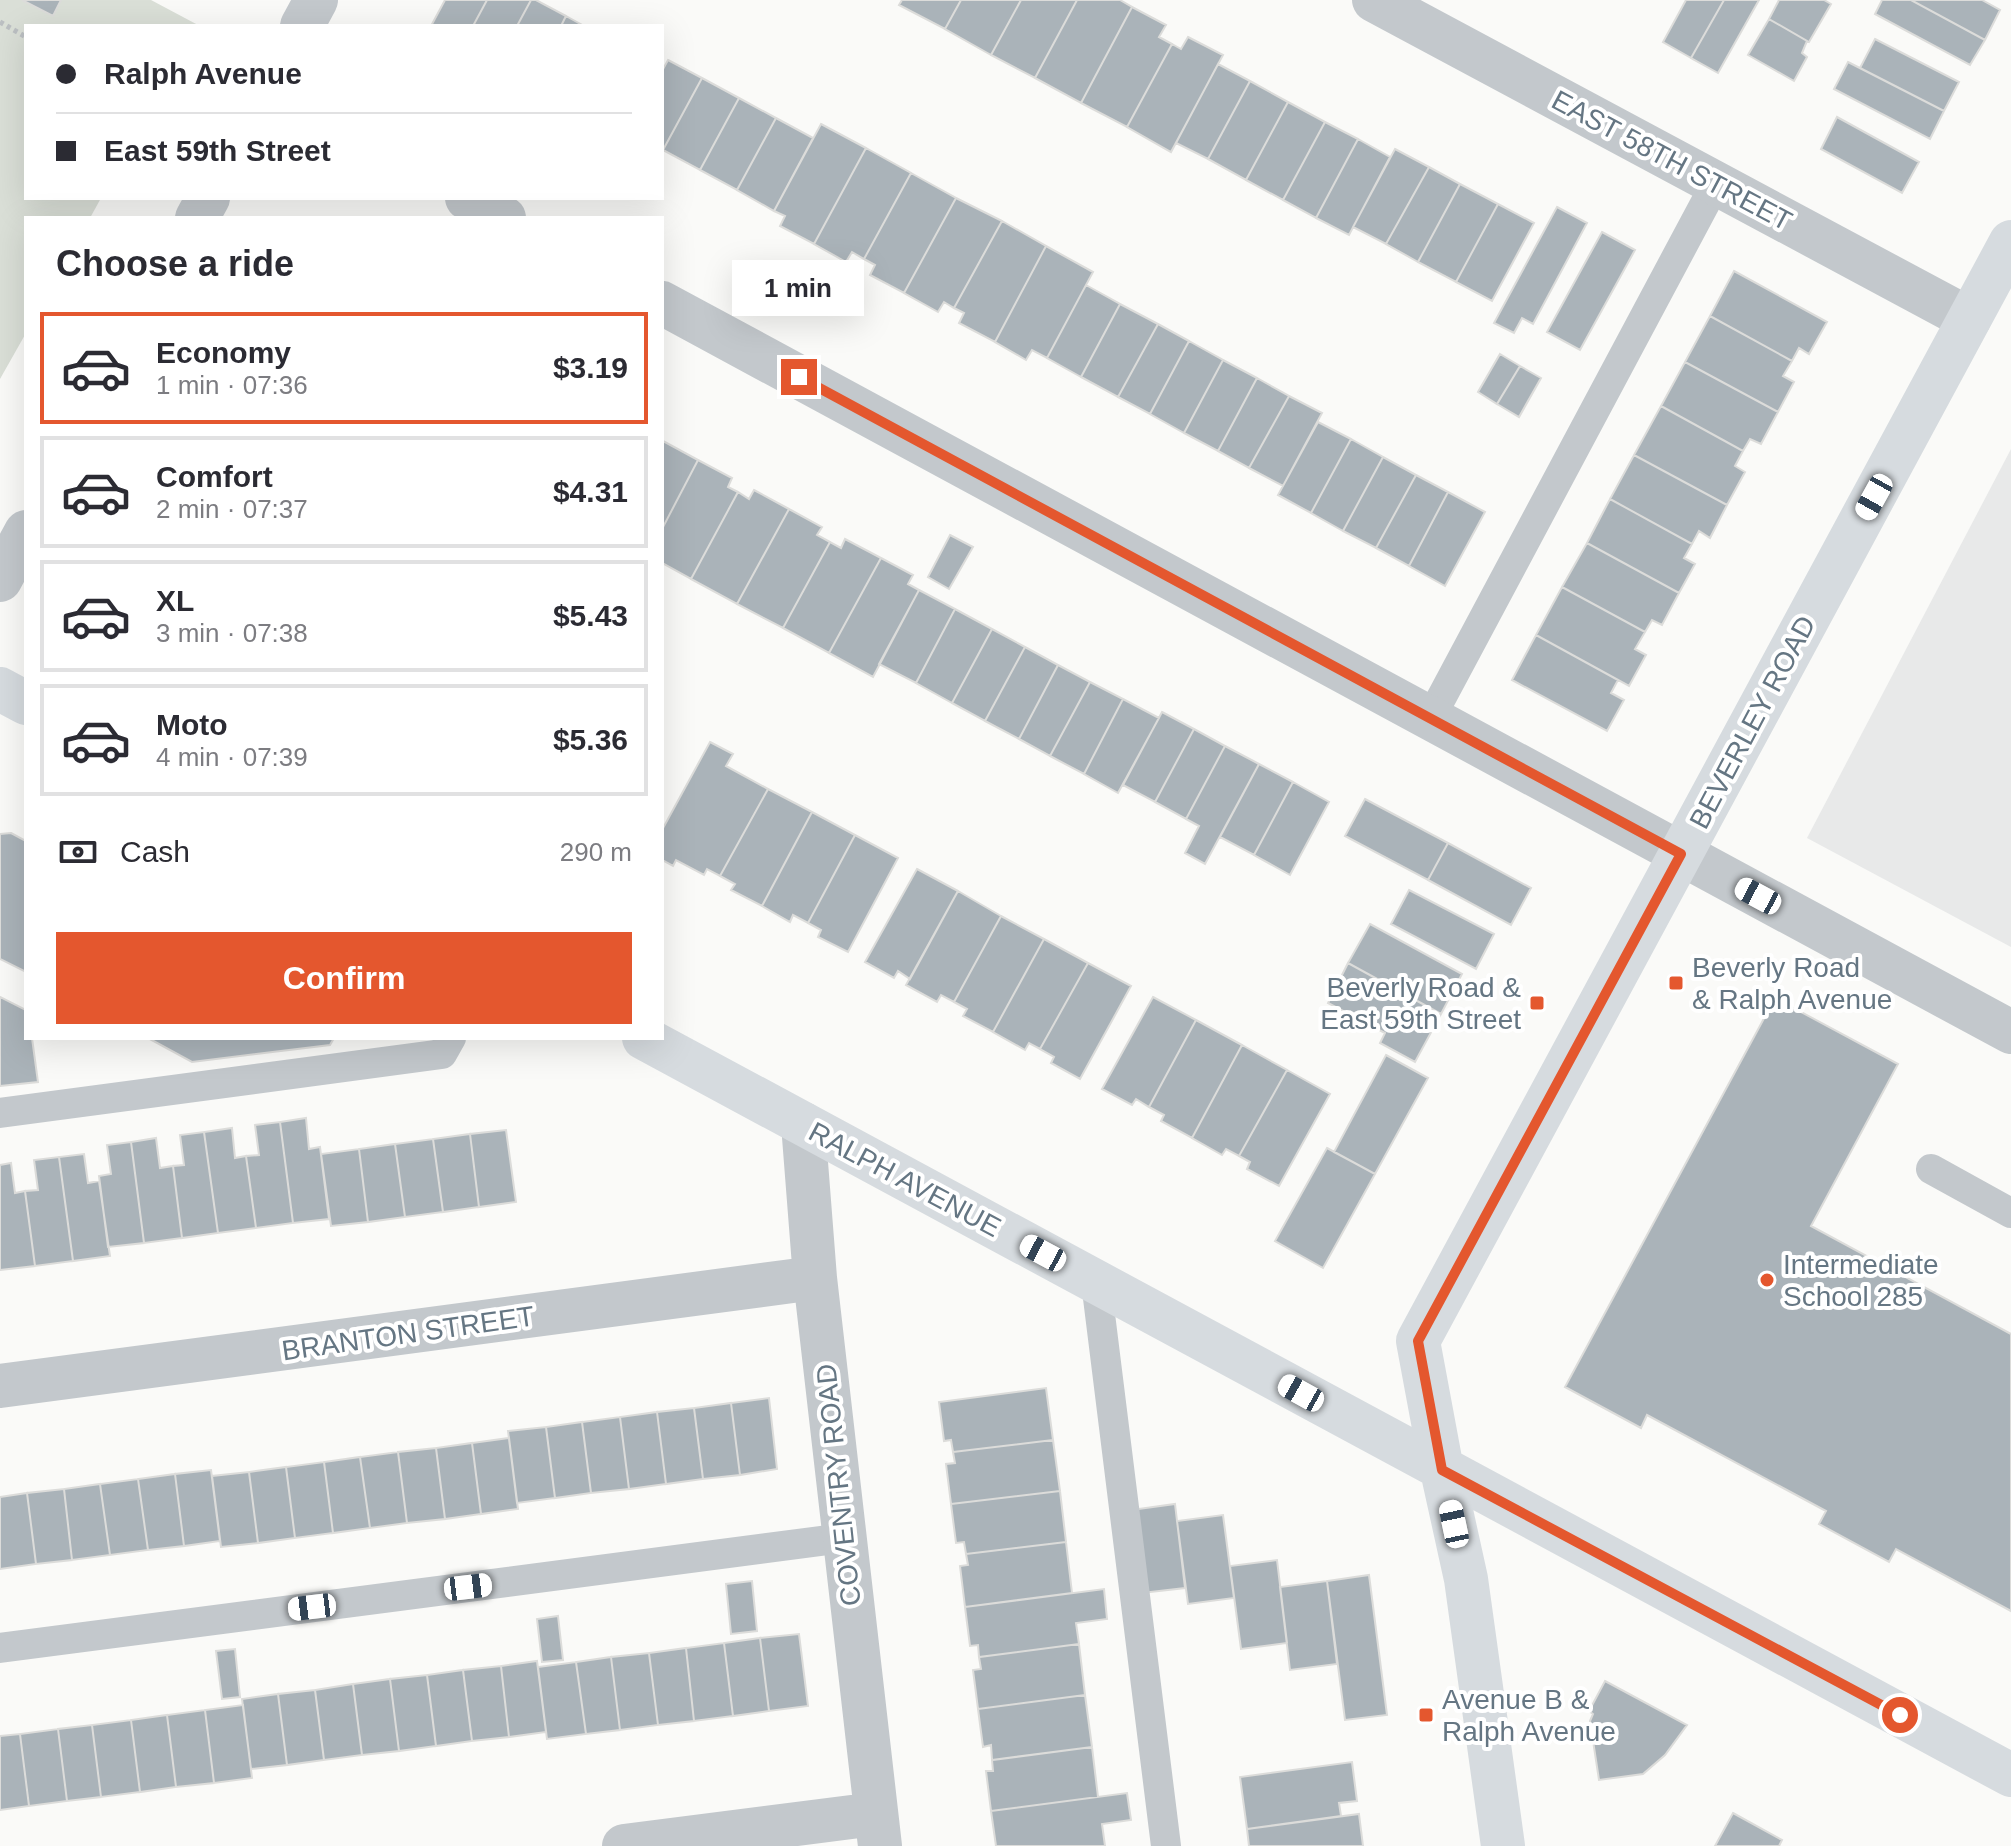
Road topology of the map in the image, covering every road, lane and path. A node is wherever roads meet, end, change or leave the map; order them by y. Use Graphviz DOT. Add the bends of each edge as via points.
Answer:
graph roads {
  1 [pos="316,0"];
  2 [pos="1374,0"];
  3 [pos="0,22"];
  4 [pos="303,24"];
  5 [pos="24,36"];
  6 [pos="1716,183"];
  7 [pos="471,200"];
  8 [pos="500,216"];
  9 [pos="2011,242"];
  10 [pos="664,304"];
  11 [pos="1969,319"];
  12 [pos="24,536"];
  13 [pos="0,580"];
  14 [pos="0,689"];
  15 [pos="24,702"];
  16 [pos="1430,719"];
  17 [pos="1681,854"];
  18 [pos="2011,1032"];
  19 [pos="450,1040"];
  20 [pos="648,1040"];
  21 [pos="0,1113"];
  22 [pos="803,1124"];
  23 [pos="1931,1169"];
  24 [pos="2011,1213"];
  25 [pos="815,1278"];
  26 [pos="1096,1282"];
  27 [pos="0,1386"];
  28 [pos="1442,1470"];
  29 [pos="844,1538"];
  30 [pos="0,1648"];
  31 [pos="2011,1775"];
  32 [pos="878,1830"];
  33 [pos="624,1846"];
  34 [pos="1166,1846"];
  35 [pos="1503,1846"];
  1 -- 4 [label="street"];
  2 -- 6 [label="street, EAST 58TH STREET"];
  3 -- 5 [label="path"];
  6 -- 11 [label="street, EAST 58TH STREET"];
  6 -- 16 [label="lane"];
  7 -- 8 [label="street"];
  9 -- 11 [label="street, BEVERLEY ROAD"];
  10 -- 16 [label="street"];
  11 -- 17 [label="street, BEVERLEY ROAD"];
  12 -- 13 [label="street"];
  14 -- 15 [label="street"];
  16 -- 17 [label="street"];
  17 -- 18 [label="street"];
  17 -- 28 [label="street, BEVERLEY ROAD" via="1418,1341"];
  19 -- 21 [label="lane" via="442,1054"];
  20 -- 22 [label="street, RALPH AVENUE"];
  22 -- 25 [label="street, COVENTRY ROAD"];
  22 -- 26 [label="street, RALPH AVENUE"];
  23 -- 24 [label="lane"];
  25 -- 27 [label="street, BRANTON STREET"];
  25 -- 29 [label="street, COVENTRY ROAD"];
  26 -- 28 [label="street, RALPH AVENUE"];
  26 -- 34 [label="lane"];
  28 -- 31 [label="street, RALPH AVENUE"];
  28 -- 35 [label="street, BEVERLEY ROAD" via="1466,1579"];
  29 -- 30 [label="lane"];
  29 -- 32 [label="street, COVENTRY ROAD"];
  32 -- 33 [label="street"];
}
